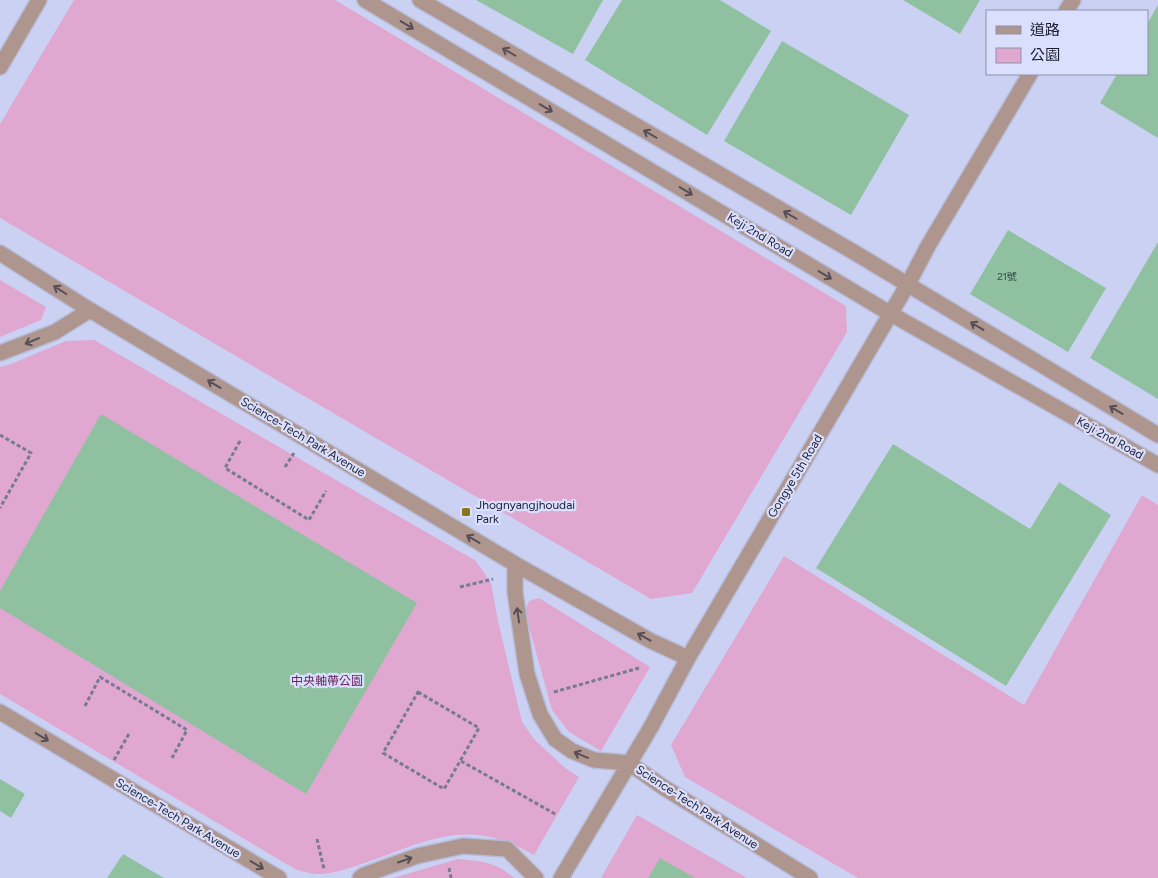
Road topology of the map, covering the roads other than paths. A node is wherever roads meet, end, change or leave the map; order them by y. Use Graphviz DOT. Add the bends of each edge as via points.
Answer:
graph roads {
  1 [pos="39,0"];
  2 [pos="365,0"];
  3 [pos="420,0"];
  4 [pos="0,67"];
  5 [pos="1029,75"];
  6 [pos="0,253"];
  7 [pos="908,284"];
  8 [pos="90,310"];
  9 [pos="891,314"];
  10 [pos="0,353"];
  11 [pos="1158,436"];
  12 [pos="1158,465"];
  13 [pos="515,564"];
  14 [pos="688,658"];
  15 [pos="0,712"];
  16 [pos="629,762"];
  17 [pos="278,878"];
  18 [pos="360,878"];
  19 [pos="536,878"];
  20 [pos="561,878"];
  21 [pos="810,878"];
  1 -- 4 [label="street"];
  2 -- 9 [label="street, Keji 2nd Road, one-way"];
  7 -- 3 [label="street, Keji 2nd Road, one-way"];
  5 -- 7 [label="street, Gongye 5th Road"];
  8 -- 6 [label="street, Science-Tech Park Avenue, one-way"];
  7 -- 9 [label="street, Gongye 5th Road"];
  11 -- 7 [label="street, Keji 2nd Road, one-way"];
  8 -- 10 [label="street, one-way" via="55,332"];
  13 -- 8 [label="street, Science-Tech Park Avenue, one-way"];
  9 -- 12 [label="street, Keji 2nd Road"];
  9 -- 14 [label="street, Gongye 5th Road"];
  14 -- 13 [label="street, Science-Tech Park Avenue, one-way" via="651,642"];
  16 -- 13 [label="street, Science-Tech Park Avenue, one-way" via="594,760 572,751 555,739 540,714 528,674 520,629"];
  14 -- 16 [label="street, Gongye 5th Road"];
  15 -- 17 [label="street, Science-Tech Park Avenue, one-way"];
  16 -- 20 [label="street, Gongye 5th Road"];
  16 -- 21 [label="street, Science-Tech Park Avenue" via="663,787"];
  18 -- 19 [label="street, one-way" via="417,856 464,846 507,848"];
}
